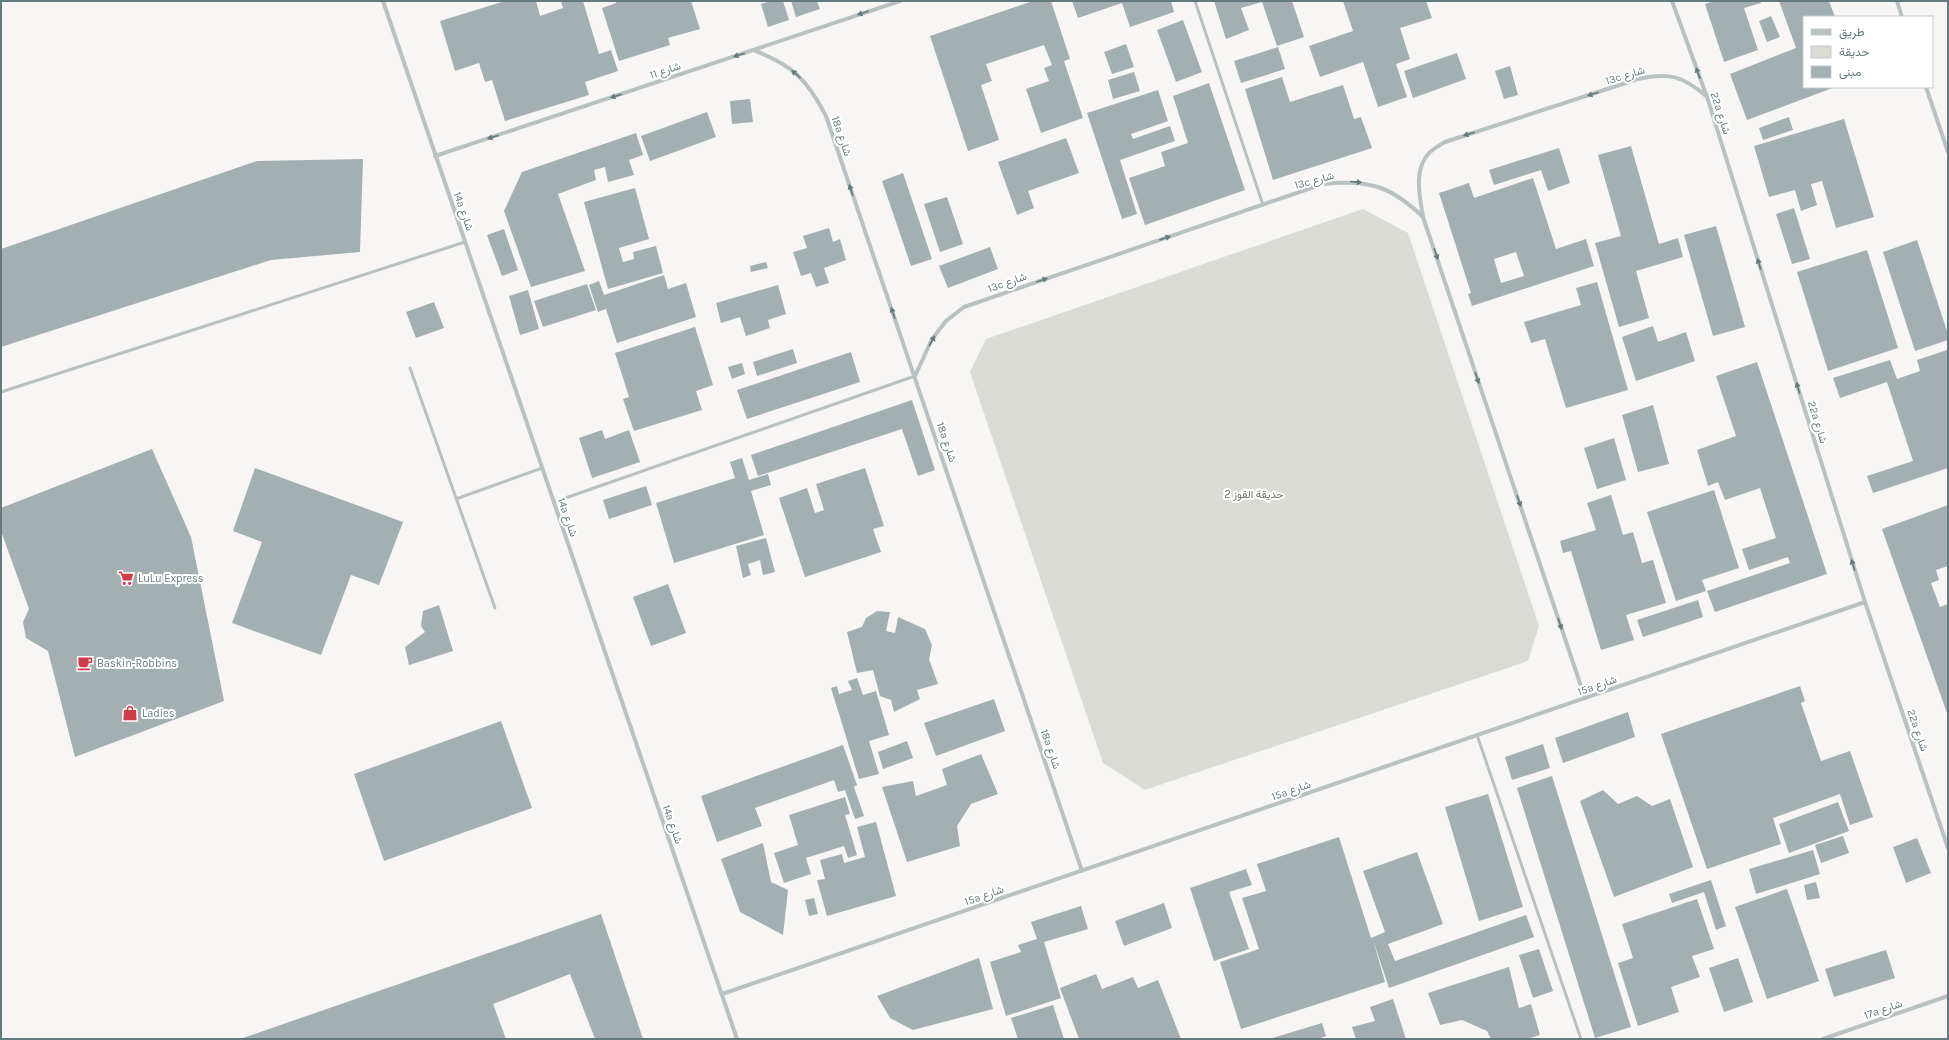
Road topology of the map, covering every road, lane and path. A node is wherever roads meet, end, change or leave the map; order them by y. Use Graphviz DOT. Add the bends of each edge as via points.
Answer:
graph roads {
  1 [pos="383,1"];
  2 [pos="900,1"];
  3 [pos="1195,1"];
  4 [pos="1672,1"];
  5 [pos="1897,1"];
  6 [pos="1902,16"];
  7 [pos="753,50"];
  8 [pos="1926,88"];
  9 [pos="1706,97"];
  10 [pos="1948,152"];
  11 [pos="436,156"];
  12 [pos="1263,205"];
  13 [pos="1423,217"];
  14 [pos="465,242"];
  15 [pos="410,368"];
  16 [pos="915,376"];
  17 [pos="1,392"];
  18 [pos="542,468"];
  19 [pos="456,499"];
  20 [pos="554,502"];
  21 [pos="1865,602"];
  22 [pos="495,608"];
  23 [pos="1585,698"];
  24 [pos="1477,735"];
  25 [pos="1948,848"];
  26 [pos="1082,871"];
  27 [pos="722,994"];
  28 [pos="1948,996"];
  29 [pos="737,1039"];
  30 [pos="1581,1039"];
  31 [pos="1823,1039"];
  1 -- 11 [label="street, 14a شارع"];
  2 -- 7 [label="street, شارع 11, one-way"];
  3 -- 12 [label="lane"];
  9 -- 4 [label="street, 22a شارع, one-way"];
  5 -- 6 [label="street"];
  7 -- 11 [label="street, شارع 11, one-way"];
  16 -- 7 [label="street, 18a شارع, one-way" via="826,116 815,94 798,74 777,59"];
  8 -- 10 [label="street"];
  9 -- 13 [label="street, 13c شارع, one-way" via="1692,84 1675,77 1657,75 1445,142 1429,153 1420,170 1419,189"];
  21 -- 9 [label="street, 22a شارع, one-way"];
  11 -- 14 [label="street, 14a شارع"];
  12 -- 13 [label="street, 13c شارع, one-way" via="1324,184 1345,182 1368,184 1388,191 1407,202"];
  16 -- 12 [label="street, 13c شارع, one-way" via="932,338 946,321 964,307"];
  13 -- 23 [label="street, one-way"];
  14 -- 17 [label="lane"];
  14 -- 18 [label="street, 14a شارع"];
  15 -- 19 [label="lane"];
  16 -- 20 [label="lane"];
  16 -- 26 [label="street, 18a شارع"];
  18 -- 19 [label="lane"];
  18 -- 20 [label="street, 14a شارع"];
  19 -- 22 [label="lane"];
  20 -- 27 [label="street, 14a شارع"];
  21 -- 23 [label="street, 15a شارع"];
  21 -- 25 [label="street, 22a شارع"];
  23 -- 24 [label="street, 15a شارع"];
  24 -- 26 [label="street, 15a شارع"];
  24 -- 30 [label="lane"];
  26 -- 27 [label="street, 15a شارع"];
  27 -- 29 [label="street, 14a شارع"];
  28 -- 31 [label="street, 17a شارع"];
}
